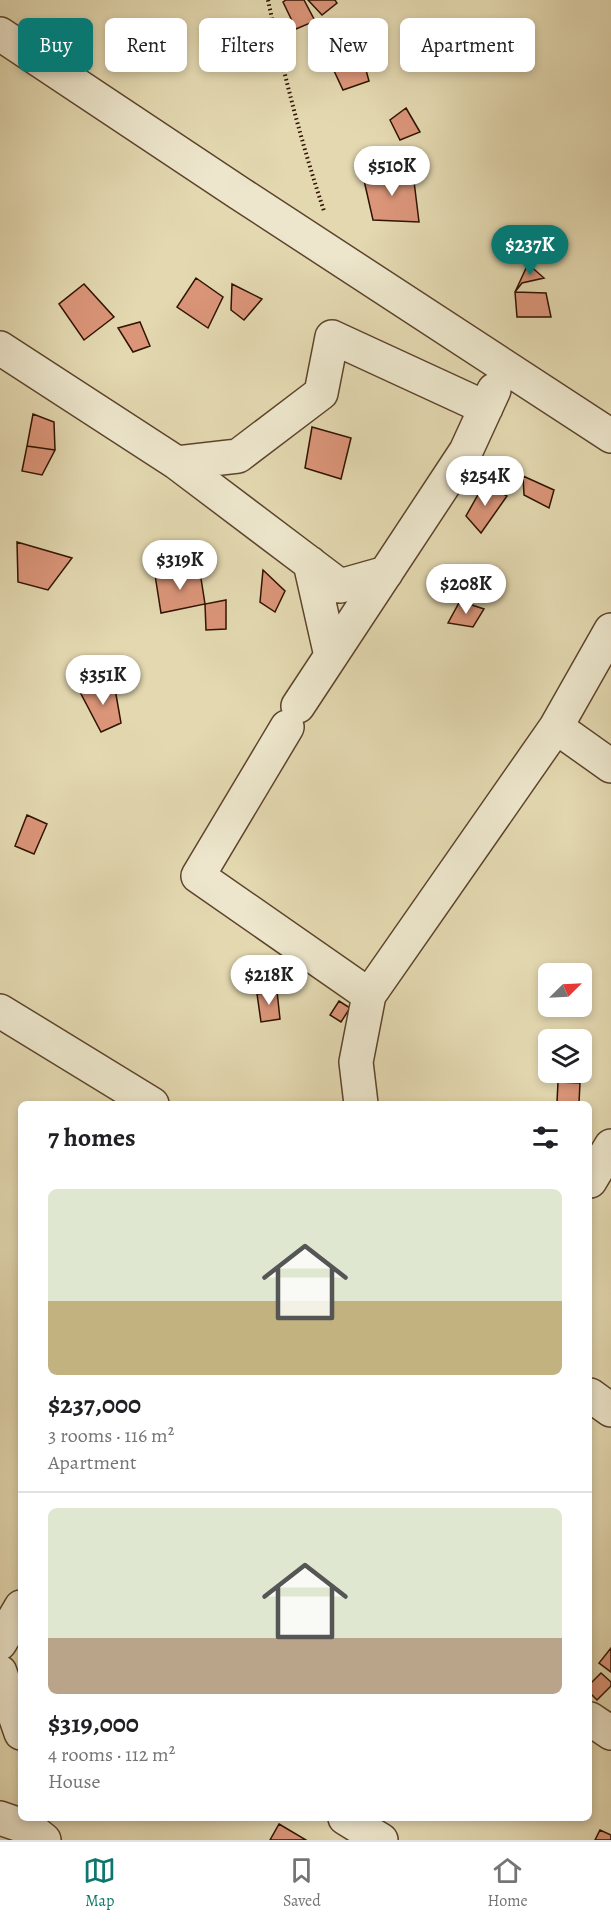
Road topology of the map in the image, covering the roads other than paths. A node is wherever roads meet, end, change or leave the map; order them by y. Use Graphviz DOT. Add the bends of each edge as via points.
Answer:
graph roads {
  1 [pos="0,34"];
  2 [pos="0,348"];
  3 [pos="505,367"];
  4 [pos="486,408"];
  5 [pos="611,436"];
  6 [pos="177,463"];
  7 [pos="310,563"];
  8 [pos="386,573"];
  9 [pos="611,630"];
  10 [pos="331,656"];
  11 [pos="556,727"];
  12 [pos="611,766"];
  13 [pos="369,995"];
  14 [pos="0,1011"];
  15 [pos="147,1101"];
  16 [pos="361,1101"];
  17 [pos="611,1146"];
  18 [pos="592,1178"];
  19 [pos="592,1396"];
  20 [pos="611,1410"];
  21 [pos="18,1612"];
  22 [pos="0,1642"];
  23 [pos="0,1672"];
  24 [pos="592,1720"];
  25 [pos="18,1724"];
  26 [pos="611,1733"];
  27 [pos="350,1821"];
  28 [pos="381,1840"];
  1 -- 3 [label="street"];
  2 -- 6 [label="street"];
  3 -- 4 [label="street"];
  3 -- 5 [label="street"];
  4 -- 6 [label="street" via="332,337 321,393 238,456"];
  4 -- 8 [label="street" via="466,451"];
  6 -- 7 [label="street"];
  7 -- 8 [label="street" via="340,586"];
  7 -- 10 [label="street"];
  8 -- 10 [label="street"];
  9 -- 11 [label="street"];
  10 -- 13 [label="street" via="198,876"];
  11 -- 12 [label="street"];
  11 -- 13 [label="street"];
  13 -- 16 [label="street" via="356,1062"];
  14 -- 15 [label="street"];
  17 -- 18 [label="street"];
  19 -- 20 [label="street"];
  21 -- 22 [label="street"];
  23 -- 25 [label="street"];
  24 -- 26 [label="street"];
  27 -- 28 [label="street"];
}
